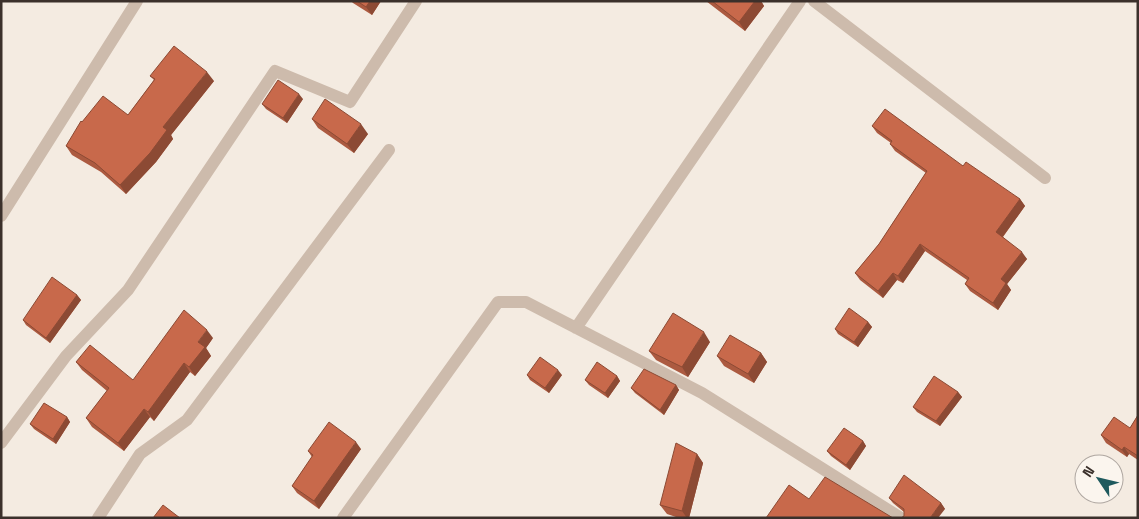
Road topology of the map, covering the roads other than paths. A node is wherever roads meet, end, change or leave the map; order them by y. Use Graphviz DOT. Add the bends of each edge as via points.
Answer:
graph roads {
  1 [pos="137,1"];
  2 [pos="416,1"];
  3 [pos="800,1"];
  4 [pos="814,1"];
  5 [pos="389,150"];
  6 [pos="1045,178"];
  7 [pos="1,216"];
  8 [pos="576,328"];
  9 [pos="1,443"];
  10 [pos="98,518"];
  11 [pos="343,518"];
  12 [pos="901,518"];
  1 -- 7 [label="street"];
  2 -- 9 [label="street" via="350,102 275,71 128,290 66,356"];
  3 -- 8 [label="street"];
  4 -- 6 [label="street"];
  5 -- 10 [label="street" via="187,420 140,454"];
  8 -- 11 [label="street" via="526,302 498,302"];
  8 -- 12 [label="street" via="702,393"];
}
